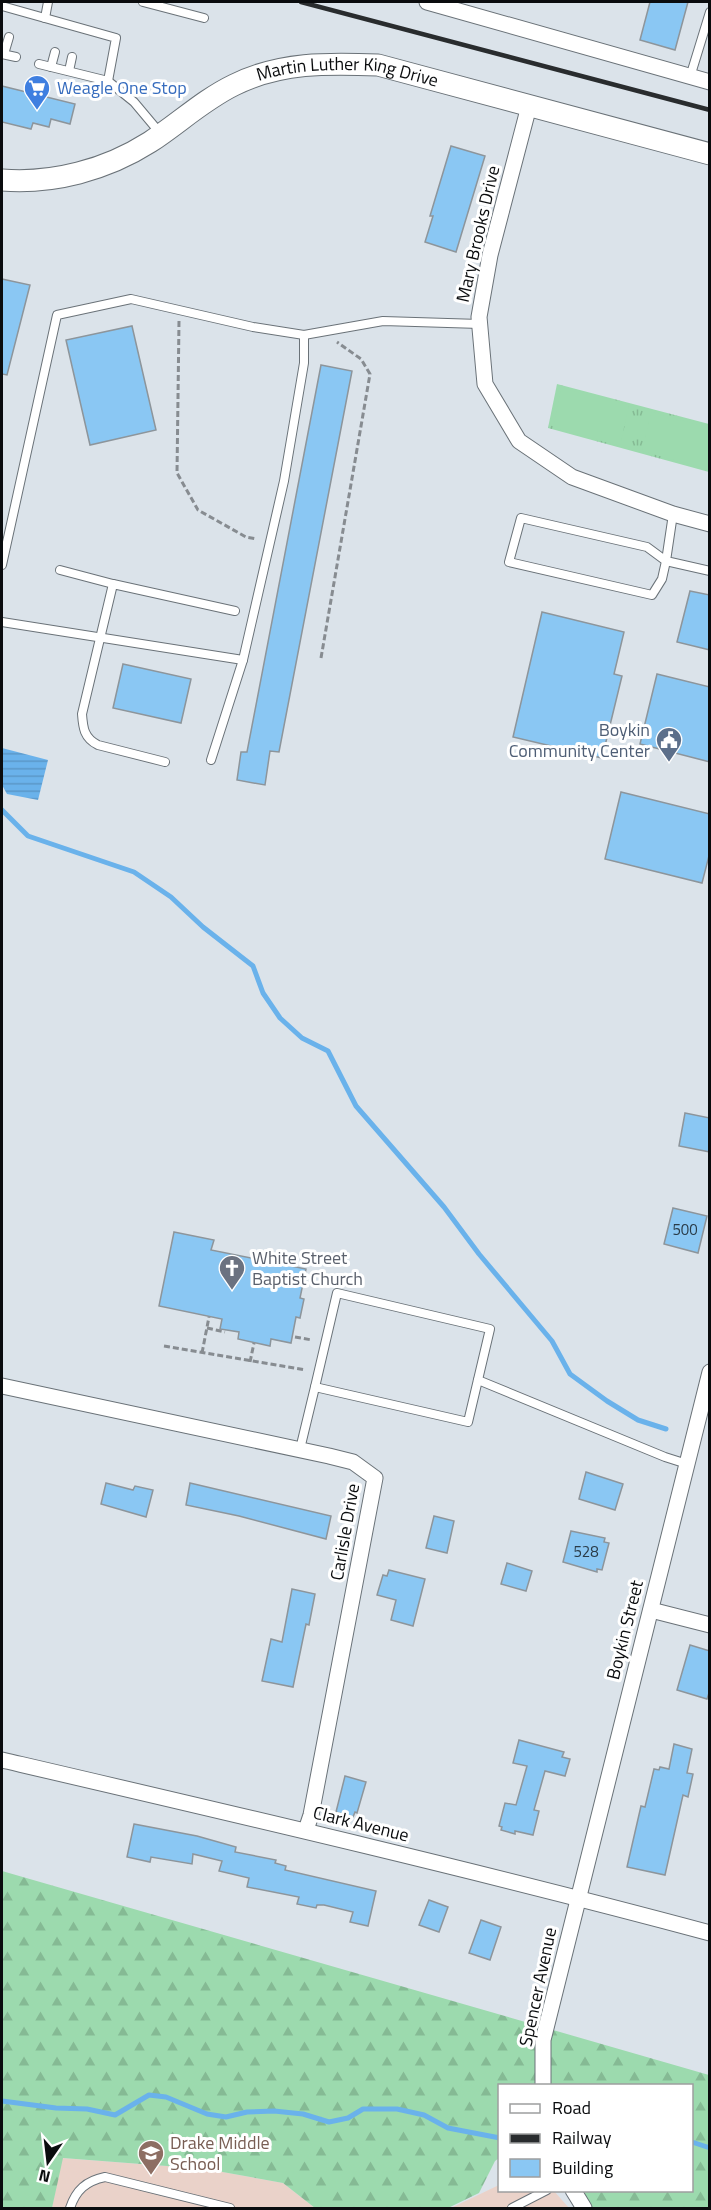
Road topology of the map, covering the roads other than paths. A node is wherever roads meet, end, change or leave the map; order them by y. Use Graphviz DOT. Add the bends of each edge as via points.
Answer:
graph roads {
  1 [pos="48,2"];
  2 [pos="143,2"];
  3 [pos="427,2"];
  4 [pos="2,6"];
  5 [pos="15,10"];
  6 [pos="710,12"];
  7 [pos="40,17"];
  8 [pos="204,18"];
  9 [pos="12,20"];
  10 [pos="62,23"];
  11 [pos="34,25"];
  12 [pos="78,27"];
  13 [pos="59,32"];
  14 [pos="76,36"];
  15 [pos="9,37"];
  16 [pos="55,52"];
  17 [pos="3,54"];
  18 [pos="15,57"];
  19 [pos="72,57"];
  20 [pos="39,64"];
  21 [pos="51,67"];
  22 [pos="69,71"];
  23 [pos="690,77"];
  24 [pos="108,81"];
  25 [pos="710,82"];
  26 [pos="529,106"];
  27 [pos="161,134"];
  28 [pos="710,154"];
  29 [pos="2,180"];
  30 [pos="480,324"];
  31 [pos="304,335"];
  32 [pos="673,514"];
  33 [pos="710,524"];
  34 [pos="666,561"];
  35 [pos="2,565"];
  36 [pos="60,570"];
  37 [pos="710,571"];
  38 [pos="113,584"];
  39 [pos="235,611"];
  40 [pos="2,622"];
  41 [pos="101,638"];
  42 [pos="243,660"];
  43 [pos="211,760"];
  44 [pos="165,762"];
  45 [pos="710,1372"];
  46 [pos="478,1380"];
  47 [pos="2,1386"];
  48 [pos="315,1387"];
  49 [pos="300,1449"];
  50 [pos="687,1464"];
  51 [pos="651,1610"];
  52 [pos="710,1625"];
  53 [pos="2,1760"];
  54 [pos="306,1830"];
  55 [pos="578,1898"];
  56 [pos="710,1933"];
  57 [pos="543,2084"];
  58 [pos="543,2192"];
  59 [pos="574,2192"];
  60 [pos="70,2208"];
  61 [pos="230,2208"];
  62 [pos="512,2208"];
  63 [pos="584,2208"];
  1 -- 7 [label="lane"];
  2 -- 8 [label="lane"];
  3 -- 23 [label="street"];
  4 -- 5 [label="lane"];
  5 -- 7 [label="lane"];
  5 -- 9 [label="lane"];
  6 -- 23 [label="lane"];
  7 -- 10 [label="lane"];
  7 -- 11 [label="lane"];
  10 -- 12 [label="lane"];
  10 -- 13 [label="lane"];
  12 -- 14 [label="lane"];
  12 -- 24 [label="lane" via="116,38"];
  15 -- 17 [label="lane"];
  16 -- 21 [label="lane"];
  17 -- 18 [label="lane"];
  19 -- 22 [label="lane"];
  20 -- 21 [label="lane"];
  21 -- 22 [label="lane"];
  22 -- 24 [label="lane"];
  23 -- 25 [label="street"];
  24 -- 27 [label="lane" via="134,102"];
  26 -- 27 [label="main road, Martin Luther King Drive" via="378,65 323,63 273,70 234,85"];
  26 -- 28 [label="main road, Martin Luther King Drive"];
  26 -- 30 [label="street, Mary Brooks Drive" via="490,255"];
  27 -- 29 [label="main road, Martin Luther King Drive" via="122,158 88,171 53,179"];
  30 -- 31 [label="lane" via="383,321"];
  30 -- 32 [label="street, Mary Brooks Drive" via="485,384 519,441 572,477"];
  31 -- 35 [label="lane" via="131,298 57,315"];
  31 -- 42 [label="lane" via="304,363 284,481"];
  32 -- 33 [label="street, Mary Brooks Drive"];
  32 -- 34 [label="lane"];
  34 -- 34 [label="lane" via="662,579 652,595 509,562 521,518 647,547"];
  34 -- 37 [label="lane"];
  36 -- 38 [label="lane"];
  38 -- 39 [label="lane"];
  38 -- 41 [label="lane"];
  40 -- 41 [label="lane"];
  41 -- 42 [label="lane"];
  41 -- 44 [label="lane" via="82,714 83,728 90,741 98,745"];
  42 -- 43 [label="lane"];
  45 -- 50 [label="street, Boykin Street"];
  46 -- 48 [label="lane" via="468,1422"];
  46 -- 48 [label="lane" via="490,1329 337,1293"];
  46 -- 50 [label="lane"];
  47 -- 49 [label="street, Carlisle Drive"];
  48 -- 49 [label="lane"];
  49 -- 54 [label="street, Carlisle Drive" via="353,1462 375,1478"];
  50 -- 51 [label="street, Boykin Street"];
  51 -- 52 [label="street"];
  51 -- 55 [label="street, Boykin Street"];
  53 -- 54 [label="street, Clark Avenue"];
  54 -- 55 [label="street, Clark Avenue"];
  55 -- 56 [label="street, Clark Avenue"];
  55 -- 57 [label="street, Spencer Avenue" via="543,2040"];
  58 -- 62 [label="lane"];
  59 -- 63 [label="street"];
  60 -- 61 [label="lane" via="79,2189 105,2177"];
}
